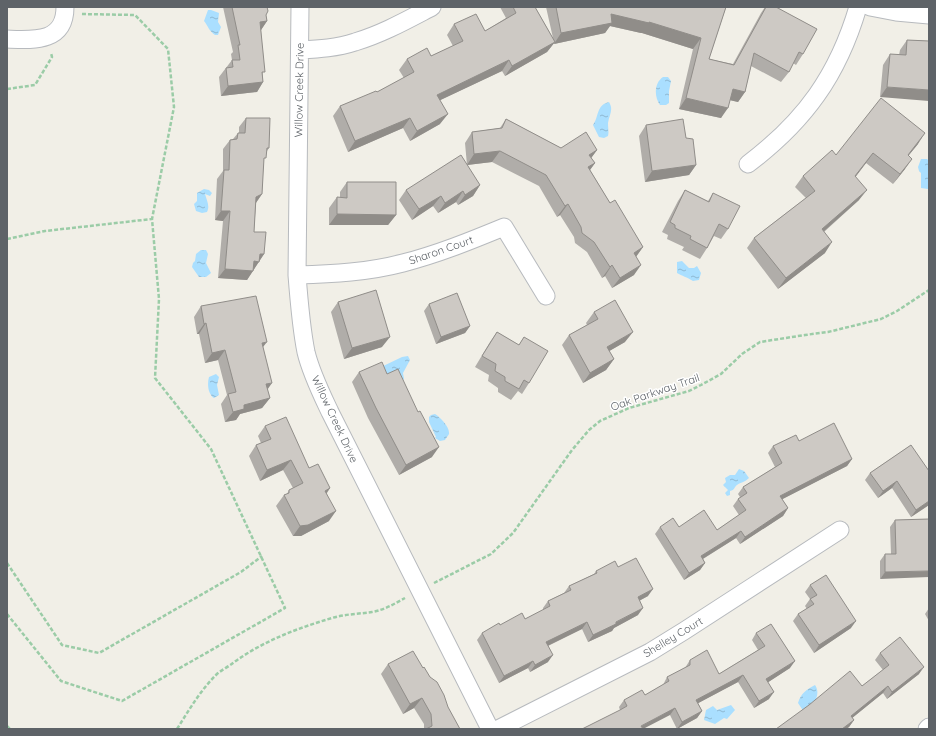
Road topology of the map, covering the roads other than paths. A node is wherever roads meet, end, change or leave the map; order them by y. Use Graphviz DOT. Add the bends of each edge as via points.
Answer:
graph roads {
  1 [pos="300,7"];
  2 [pos="432,7"];
  3 [pos="858,7"];
  4 [pos="870,7"];
  5 [pos="65,10"];
  6 [pos="929,16"];
  7 [pos="7,39"];
  8 [pos="300,50"];
  9 [pos="748,164"];
  10 [pos="297,275"];
  11 [pos="546,296"];
  12 [pos="840,530"];
  13 [pos="490,729"];
  14 [pos="498,729"];
  1 -- 8 [label="street, Willow Creek Drive"];
  2 -- 8 [label="street" via="380,34 354,43"];
  3 -- 9 [label="street" via="842,53 825,84 789,130"];
  4 -- 6 [label="street"];
  5 -- 7 [label="street" via="62,22 55,32 44,38"];
  8 -- 10 [label="street, Willow Creek Drive"];
  10 -- 11 [label="street, Sharon Court" via="343,273 403,263 446,251 504,227"];
  10 -- 13 [label="street, Willow Creek Drive" via="299,306 307,352 316,382"];
  12 -- 14 [label="street, Shelley Court" via="650,652"];
}
